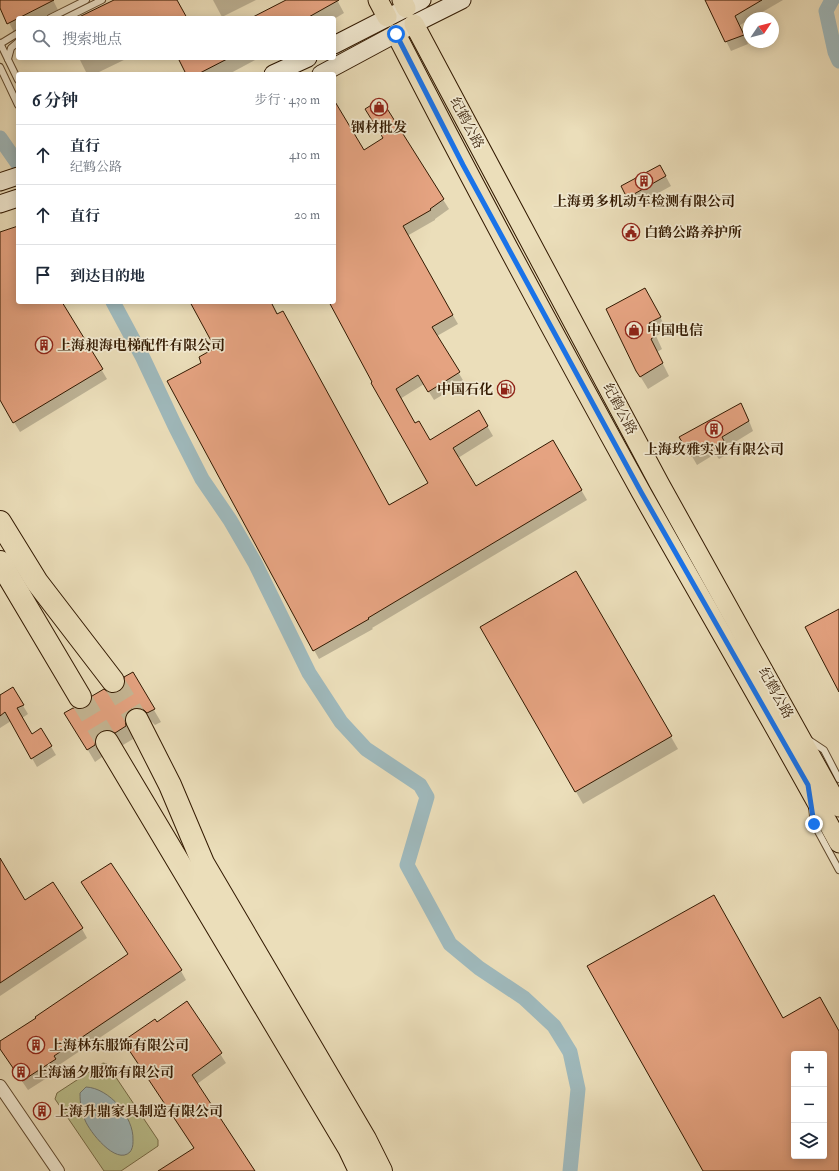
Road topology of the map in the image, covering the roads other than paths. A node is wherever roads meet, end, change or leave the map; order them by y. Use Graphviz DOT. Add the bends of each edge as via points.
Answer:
graph roads {
  1 [pos="86,0"];
  2 [pos="102,0"];
  3 [pos="378,0"];
  4 [pos="462,0"];
  5 [pos="411,8"];
  6 [pos="54,16"];
  7 [pos="70,16"];
  8 [pos="387,17"];
  9 [pos="396,34"];
  10 [pos="16,35"];
  11 [pos="0,43"];
  12 [pos="16,44"];
  13 [pos="336,44"];
  14 [pos="8,59"];
  15 [pos="304,60"];
  16 [pos="0,67"];
  17 [pos="277,72"];
  18 [pos="325,72"];
  19 [pos="16,76"];
  20 [pos="16,101"];
  21 [pos="16,177"];
  22 [pos="0,182"];
  23 [pos="16,199"];
  24 [pos="0,204"];
  25 [pos="0,522"];
  26 [pos="0,562"];
  27 [pos="113,681"];
  28 [pos="80,697"];
  29 [pos="137,720"];
  30 [pos="797,732"];
  31 [pos="107,742"];
  32 [pos="839,779"];
  33 [pos="808,785"];
  34 [pos="839,807"];
  35 [pos="839,843"];
  36 [pos="839,870"];
  37 [pos="0,1086"];
  38 [pos="357,1144"];
  39 [pos="58,1171"];
  40 [pos="360,1171"];
  41 [pos="366,1171"];
  42 [pos="381,1171"];
  43 [pos="390,1171"];
  1 -- 6 [label="lane"];
  2 -- 7 [label="lane"];
  3 -- 8 [label="main road"];
  4 -- 5 [label="main road"];
  5 -- 8 [label="main road"];
  5 -- 9 [label="main road"];
  5 -- 30 [label="main road, 纪鹤公路" via="659,483"];
  8 -- 9 [label="main road, 纪鹤公路"];
  8 -- 13 [label="main road"];
  9 -- 18 [label="main road"];
  9 -- 33 [label="main road, 纪鹤公路" via="463,165 630,471"];
  10 -- 11 [label="lane"];
  11 -- 14 [label="lane"];
  12 -- 14 [label="lane" via="10,48"];
  14 -- 19 [label="lane"];
  15 -- 17 [label="main road"];
  16 -- 20 [label="lane"];
  21 -- 22 [label="main road"];
  23 -- 24 [label="main road"];
  25 -- 27 [label="highway" via="36,582"];
  26 -- 28 [label="highway"];
  29 -- 38 [label="highway" via="170,785 203,863"];
  30 -- 32 [label="lane" via="824,750"];
  30 -- 34 [label="main road, 纪鹤公路"];
  31 -- 38 [label="highway"];
  33 -- 35 [label="main road, 纪鹤公路"];
  33 -- 36 [label="lane" via="814,824"];
  37 -- 39 [label="street"];
  38 -- 40 [label="highway"];
  38 -- 41 [label="highway"];
  38 -- 42 [label="highway"];
  38 -- 43 [label="highway"];
}
